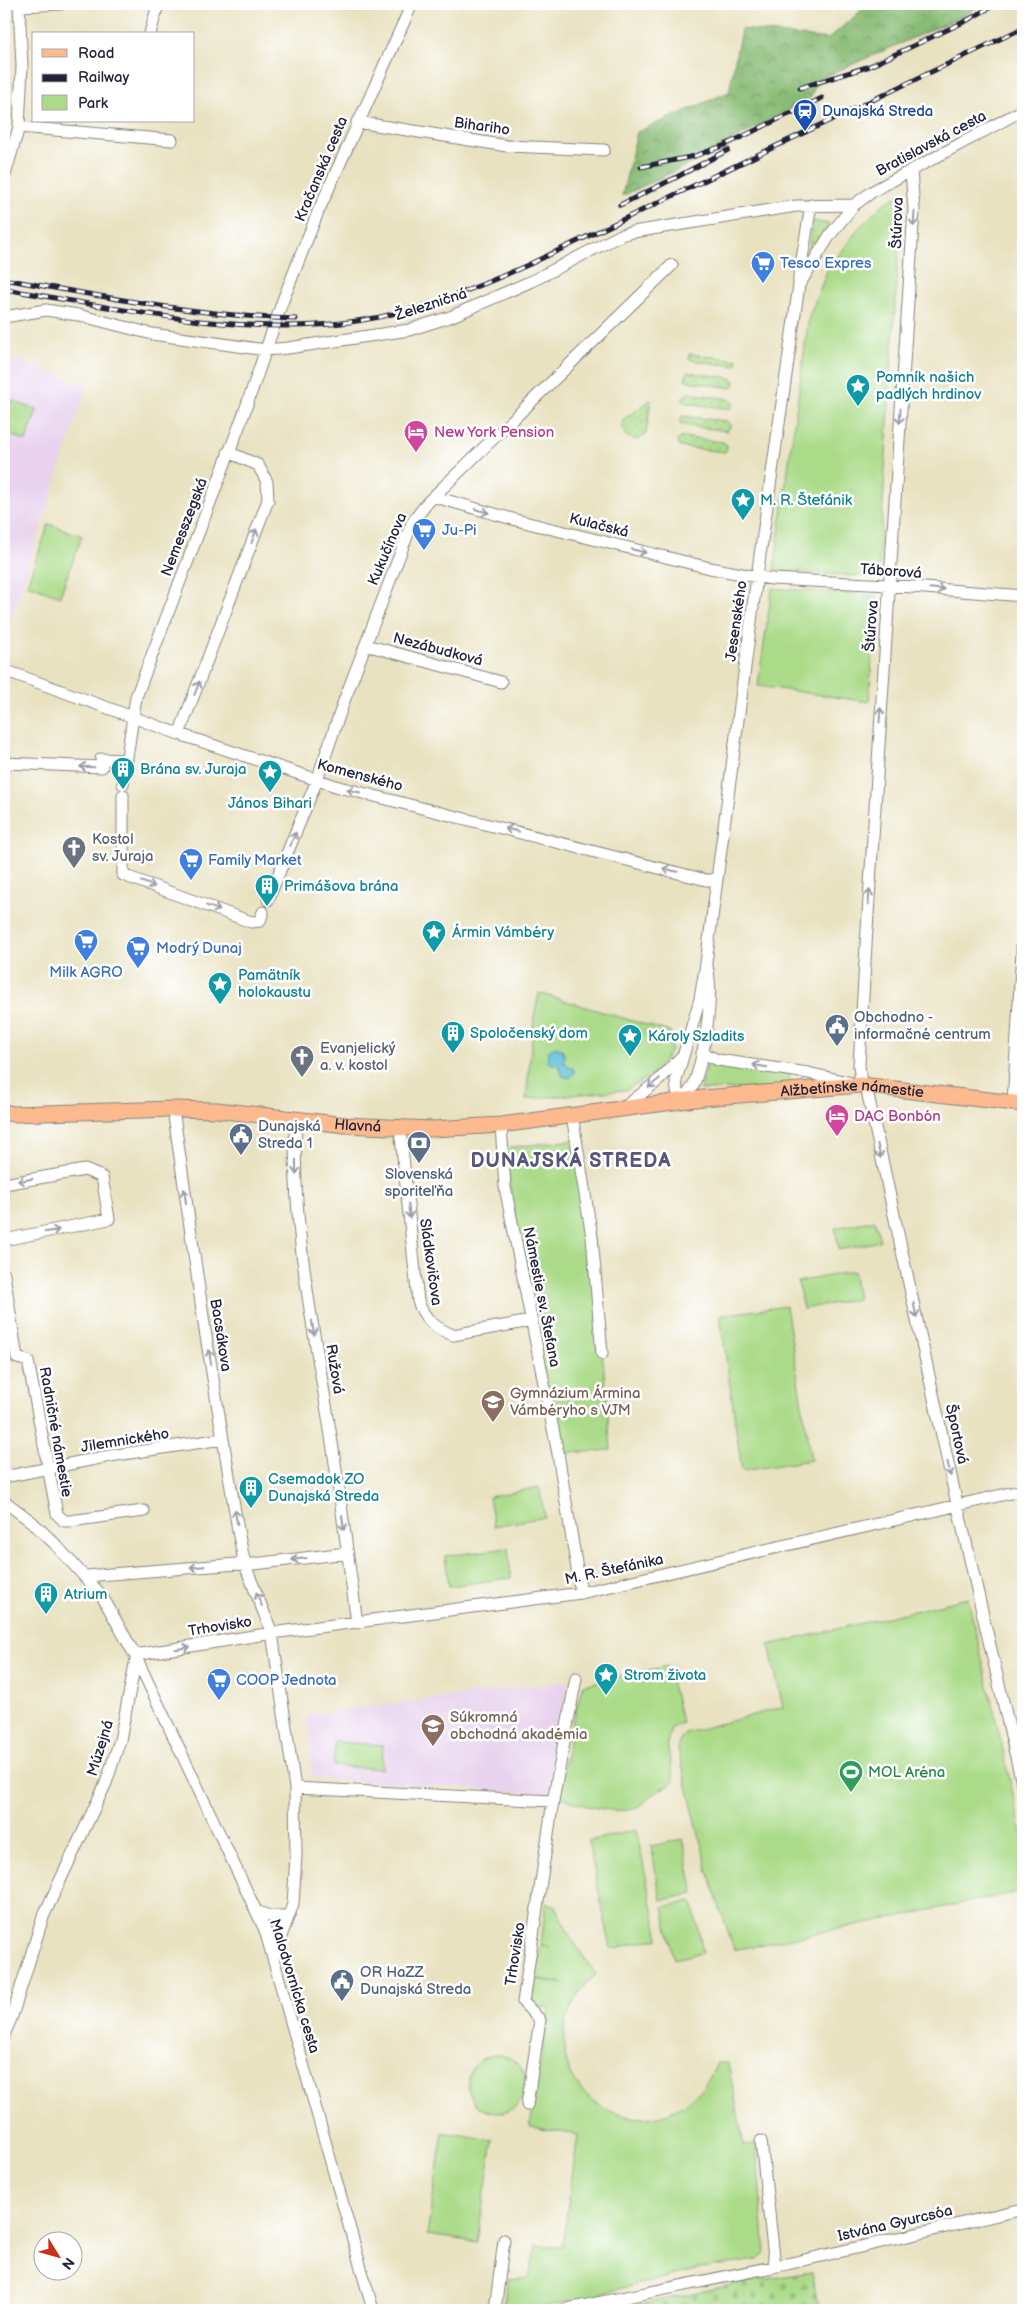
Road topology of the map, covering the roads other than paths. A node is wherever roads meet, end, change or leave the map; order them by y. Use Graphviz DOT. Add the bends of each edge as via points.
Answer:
graph roads {
  1 [pos="61,4"];
  2 [pos="158,4"];
  3 [pos="412,4"];
  4 [pos="19,5"];
  5 [pos="151,32"];
  6 [pos="1023,110"];
  7 [pos="357,122"];
  8 [pos="19,127"];
  9 [pos="172,140"];
  10 [pos="604,150"];
  11 [pos="911,170"];
  12 [pos="4,178"];
  13 [pos="811,205"];
  14 [pos="854,205"];
  15 [pos="672,266"];
  16 [pos="799,285"];
  17 [pos="4,317"];
  18 [pos="266,350"];
  19 [pos="228,452"];
  20 [pos="435,497"];
  21 [pos="757,576"];
  22 [pos="888,585"];
  23 [pos="1023,596"];
  24 [pos="366,645"];
  25 [pos="4,670"];
  26 [pos="501,682"];
  27 [pos="132,716"];
  28 [pos="179,734"];
  29 [pos="127,760"];
  30 [pos="4,763"];
  31 [pos="317,780"];
  32 [pos="717,880"];
  33 [pos="268,900"];
  34 [pos="263,912"];
  35 [pos="1023,934"];
  36 [pos="706,963"];
  37 [pos="702,1053"];
  38 [pos="683,1054"];
  39 [pos="864,1086"];
  40 [pos="682,1101"];
  41 [pos="1018,1103"];
  42 [pos="173,1109"];
  43 [pos="622,1109"];
  44 [pos="4,1112"];
  45 [pos="572,1114"];
  46 [pos="296,1118"];
  47 [pos="501,1125"];
  48 [pos="400,1128"];
  49 [pos="4,1184"];
  50 [pos="4,1240"];
  51 [pos="4,1274"];
  52 [pos="531,1321"];
  53 [pos="602,1354"];
  54 [pos="222,1439"];
  55 [pos="48,1470"];
  56 [pos="4,1477"];
  57 [pos="1023,1490"];
  58 [pos="4,1501"];
  59 [pos="958,1506"];
  60 [pos="144,1510"];
  61 [pos="347,1553"];
  62 [pos="245,1565"];
  63 [pos="86,1576"];
  64 [pos="581,1593"];
  65 [pos="357,1623"];
  66 [pos="272,1632"];
  67 [pos="136,1657"];
  68 [pos="576,1678"];
  69 [pos="1020,1754"];
  70 [pos="296,1788"];
  71 [pos="1023,1788"];
  72 [pos="553,1801"];
  73 [pos="256,1911"];
  74 [pos="288,1916"];
  75 [pos="273,1958"];
  76 [pos="4,2035"];
  77 [pos="527,2105"];
  78 [pos="760,2141"];
  79 [pos="1023,2210"];
  80 [pos="504,2240"];
  81 [pos="774,2266"];
  82 [pos="373,2310"];
  83 [pos="495,2310"];
  84 [pos="563,2310"];
  1 -- 4 [label="street"];
  2 -- 5 [label="street"];
  3 -- 7 [label="street, Kračanská cesta"];
  4 -- 8 [label="street" via="22,66"];
  6 -- 11 [label="street, Bratislavská cesta"];
  7 -- 10 [label="street, Bihariho" via="507,146"];
  7 -- 18 [label="street, Kračanská cesta" via="318,212"];
  8 -- 9 [label="street"];
  8 -- 12 [label="street"];
  11 -- 14 [label="street, Bratislavská cesta"];
  11 -- 22 [label="street, Štúrova, one-way" via="914,210"];
  13 -- 14 [label="street, Železničná"];
  13 -- 16 [label="street"];
  13 -- 18 [label="street, Železničná" via="633,232 450,317 409,330"];
  14 -- 16 [label="street, Jesenského" via="830,235"];
  15 -- 20 [label="street, Kukučínova"];
  16 -- 21 [label="street, Jesenského"];
  17 -- 18 [label="street, Železničná" via="46,310 152,334"];
  18 -- 19 [label="street, Nemesszegská"];
  19 -- 27 [label="street, Nemesszegská" via="136,697"];
  28 -- 19 [label="street, one-way" via="268,500 267,482 258,465"];
  20 -- 21 [label="street, Kulačská, one-way" via="710,568"];
  20 -- 24 [label="street, Kukučínova" via="412,523"];
  21 -- 22 [label="street, Táborová"];
  21 -- 32 [label="street, Jesenského"];
  22 -- 23 [label="street, Táborová, one-way"];
  39 -- 22 [label="street, Štúrova, one-way" via="860,1065"];
  24 -- 26 [label="street, Nezábudková"];
  24 -- 31 [label="street, Kukučínova"];
  25 -- 27 [label="street, Komenského"];
  27 -- 28 [label="street, Komenského"];
  27 -- 29 [label="street, Nemesszegská"];
  28 -- 31 [label="street, Komenského"];
  29 -- 30 [label="street, one-way" via="101,759 102,768"];
  29 -- 34 [label="street, Nemesszegská, one-way" via="123,789 123,875 251,922 260,921"];
  32 -- 31 [label="street, Komenského, one-way" via="706,880"];
  33 -- 31 [label="street, Kukučínova, one-way"];
  32 -- 36 [label="street, Jesenského"];
  35 -- 41 [label="street"];
  36 -- 37 [label="street" via="710,985"];
  36 -- 38 [label="street, Jesenského" via="700,999"];
  39 -- 37 [label="street, one-way" via="808,1073 718,1060"];
  37 -- 40 [label="street" via="696,1079"];
  38 -- 40 [label="street, Jesenského" via="676,1080"];
  38 -- 43 [label="street, one-way" via="659,1080"];
  39 -- 40 [label="main road, Alžbetínske námestie"];
  39 -- 41 [label="main road, Alžbetínske námestie"];
  39 -- 59 [label="street, Športová, one-way"];
  40 -- 43 [label="main road, Hlavná"];
  42 -- 44 [label="main road, Hlavná"];
  42 -- 46 [label="main road, Hlavná"];
  54 -- 42 [label="street, Bacsákova, one-way"];
  43 -- 45 [label="main road, Hlavná"];
  45 -- 47 [label="main road, Hlavná"];
  45 -- 53 [label="street" via="592,1237"];
  46 -- 48 [label="main road, Hlavná"];
  46 -- 61 [label="street, Ružová, one-way" via="296,1208"];
  47 -- 48 [label="main road, Hlavná"];
  47 -- 52 [label="street, Námestie sv. Štefana" via="505,1187"];
  48 -- 52 [label="street, Sládkovičova, one-way" via="422,1314 452,1335"];
  50 -- 49 [label="street, one-way" via="109,1219 102,1177 84,1170"];
  51 -- 55 [label="street, Radničné námestie" via="17,1358 28,1361"];
  52 -- 64 [label="street, Námestie sv. Štefana"];
  54 -- 55 [label="street, Jilemnického" via="110,1456"];
  62 -- 54 [label="street, Bacsákova, one-way"];
  55 -- 56 [label="street, Jilemnického"];
  55 -- 60 [label="street, Radničné námestie" via="55,1510 64,1520"];
  57 -- 59 [label="street, M. R. Štefánika"];
  58 -- 63 [label="street" via="32,1522"];
  59 -- 64 [label="street, M. R. Štefánika"];
  59 -- 69 [label="street, Športová"];
  61 -- 62 [label="street, one-way"];
  61 -- 65 [label="street, Ružová"];
  62 -- 63 [label="street, one-way"];
  66 -- 62 [label="street, Bacsákova, one-way"];
  63 -- 67 [label="street" via="102,1596"];
  64 -- 65 [label="street, M. R. Štefánika"];
  65 -- 66 [label="street, M. R. Štefánika"];
  67 -- 66 [label="street, Trhovisko, one-way"];
  66 -- 70 [label="street, Trhovisko"];
  67 -- 73 [label="street, Malodvornícka cesta"];
  67 -- 76 [label="street, Múzejná" via="120,1740 106,1783 43,1917"];
  68 -- 72 [label="street, Trhovisko"];
  69 -- 71 [label="street, Športová"];
  70 -- 72 [label="street"];
  70 -- 74 [label="street, Trhovisko" via="293,1904"];
  72 -- 77 [label="street, Trhovisko" via="523,2002 540,2020"];
  73 -- 74 [label="street" via="269,1916"];
  73 -- 75 [label="street, Malodvornícka cesta"];
  74 -- 75 [label="street, Trhovisko"];
  75 -- 82 [label="street, Malodvornícka cesta"];
  78 -- 81 [label="street"];
  79 -- 81 [label="street, Istvána Gyurcsóa"];
  80 -- 83 [label="street"];
  81 -- 84 [label="street, Istvána Gyurcsóa"];
}
